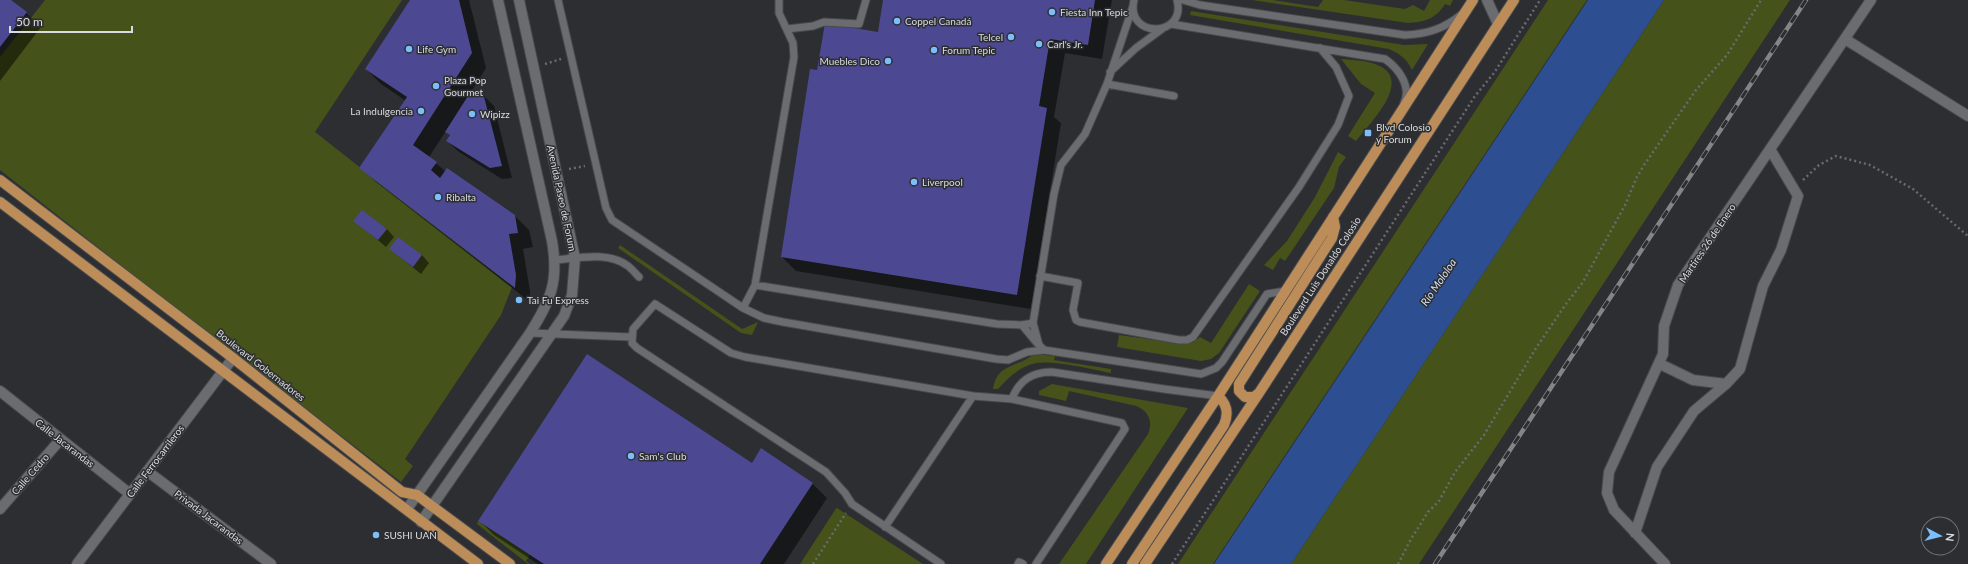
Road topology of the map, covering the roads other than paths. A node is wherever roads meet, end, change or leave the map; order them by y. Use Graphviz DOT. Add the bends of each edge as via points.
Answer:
graph roads {
  1 [pos="498,0"];
  2 [pos="519,0"];
  3 [pos="558,0"];
  4 [pos="778,0"];
  5 [pos="866,0"];
  6 [pos="1177,0"];
  7 [pos="1183,0"];
  8 [pos="1473,0"];
  9 [pos="1487,0"];
  10 [pos="1514,0"];
  11 [pos="1871,0"];
  12 [pos="1133,3"];
  13 [pos="1171,24"];
  14 [pos="1498,24"];
  15 [pos="1162,28"];
  16 [pos="787,29"];
  17 [pos="1844,39"];
  18 [pos="1320,48"];
  19 [pos="1110,72"];
  20 [pos="1107,84"];
  21 [pos="1174,96"];
  22 [pos="1399,114"];
  23 [pos="1968,116"];
  24 [pos="1770,149"];
  25 [pos="0,180"];
  26 [pos="0,202"];
  27 [pos="1333,218"];
  28 [pos="575,258"];
  29 [pos="555,260"];
  30 [pos="1040,276"];
  31 [pos="639,277"];
  32 [pos="755,285"];
  33 [pos="1285,291"];
  34 [pos="743,308"];
  35 [pos="1033,323"];
  36 [pos="1022,325"];
  37 [pos="530,333"];
  38 [pos="551,335"];
  39 [pos="631,337"];
  40 [pos="1038,345"];
  41 [pos="1044,350"];
  42 [pos="233,358"];
  43 [pos="1660,364"];
  44 [pos="222,371"];
  45 [pos="1726,384"];
  46 [pos="0,391"];
  47 [pos="1259,393"];
  48 [pos="973,396"];
  49 [pos="1218,396"];
  50 [pos="1012,399"];
  51 [pos="60,440"];
  52 [pos="147,471"];
  53 [pos="130,494"];
  54 [pos="417,495"];
  55 [pos="432,506"];
  56 [pos="0,509"];
  57 [pos="407,509"];
  58 [pos="421,522"];
  59 [pos="885,527"];
  60 [pos="1635,533"];
  61 [pos="77,564"];
  62 [pos="271,564"];
  63 [pos="478,564"];
  64 [pos="510,564"];
  65 [pos="941,564"];
  66 [pos="1018,564"];
  67 [pos="1023,564"];
  68 [pos="1036,564"];
  69 [pos="1106,564"];
  70 [pos="1132,564"];
  71 [pos="1145,564"];
  72 [pos="1665,564"];
  1 -- 29 [label="street, Avenida Paseo de Forum"];
  2 -- 28 [label="street, Avenida Paseo de Forum"];
  3 -- 34 [label="lane" via="606,208 612,220"];
  4 -- 16 [label="lane" via="779,13"];
  5 -- 16 [label="lane" via="859,24 824,22"];
  6 -- 13 [label="lane" via="1178,12"];
  7 -- 8 [label="lane" via="1207,6 1404,35 1425,34 1444,27 1461,15"];
  8 -- 22 [label="main road, Boulevard Luis Donaldo Colosio"];
  9 -- 14 [label="street"];
  10 -- 14 [label="main road, Boulevard Luis Donaldo Colosio"];
  11 -- 17 [label="street, Martires 26 de Enero"];
  12 -- 15 [label="lane" via="1135,16 1140,24 1153,29"];
  12 -- 19 [label="lane"];
  13 -- 15 [label="lane"];
  13 -- 18 [label="lane"];
  14 -- 47 [label="main road, Boulevard Luis Donaldo Colosio"];
  15 -- 19 [label="lane"];
  16 -- 32 [label="lane" via="793,42 794,57"];
  17 -- 23 [label="street"];
  17 -- 24 [label="street, Martires 26 de Enero"];
  18 -- 22 [label="lane" via="1385,59 1394,65 1402,75 1406,87 1406,100"];
  18 -- 30 [label="lane" via="1336,68 1349,96 1338,125 1299,187 1193,337 1179,340 1080,322 1076,320 1073,310 1078,282"];
  19 -- 20 [label="lane"];
  20 -- 21 [label="lane"];
  20 -- 30 [label="lane" via="1085,134 1061,165"];
  22 -- 27 [label="main road, Boulevard Luis Donaldo Colosio"];
  24 -- 43 [label="street, Martires 26 de Enero" via="1678,285 1664,326"];
  24 -- 45 [label="street" via="1798,196 1781,250 1762,286 1740,369"];
  25 -- 42 [label="main road, Boulevard Gobernadores"];
  26 -- 44 [label="main road"];
  27 -- 33 [label="main road, Boulevard Luis Donaldo Colosio"];
  27 -- 47 [label="main road" via="1332,238 1239,384 1239,391 1245,397 1254,397"];
  28 -- 29 [label="lane"];
  28 -- 31 [label="lane" via="612,258 627,266"];
  28 -- 38 [label="street, Avenida Paseo de Forum" via="572,295 564,316"];
  29 -- 37 [label="street, Avenida Paseo de Forum" via="553,291 547,307"];
  30 -- 35 [label="lane"];
  32 -- 34 [label="lane"];
  32 -- 36 [label="lane" via="997,324"];
  33 -- 41 [label="lane" via="1267,294 1222,362 1208,372 1192,374"];
  33 -- 49 [label="main road, Boulevard Luis Donaldo Colosio"];
  34 -- 41 [label="lane" via="777,321 996,359 1008,360 1028,352"];
  35 -- 36 [label="lane"];
  35 -- 40 [label="lane"];
  36 -- 40 [label="lane"];
  37 -- 38 [label="lane"];
  37 -- 54 [label="street, Avenida Paseo de Forum"];
  38 -- 39 [label="lane"];
  38 -- 55 [label="street, Avenida Paseo de Forum"];
  39 -- 48 [label="lane" via="633,329 655,304 731,352 745,357"];
  39 -- 59 [label="lane" via="637,348 826,472 845,492 852,504"];
  40 -- 41 [label="lane"];
  42 -- 44 [label="street, Calle Ferrocarrileros"];
  42 -- 54 [label="main road, Boulevard Gobernadores" via="402,492"];
  43 -- 45 [label="street" via="1693,380"];
  43 -- 60 [label="street, Martires 26 de Enero" via="1609,472 1607,493 1614,510"];
  44 -- 52 [label="street, Calle Ferrocarrileros"];
  44 -- 57 [label="main road"];
  45 -- 60 [label="street" via="1694,411 1657,467"];
  46 -- 51 [label="street, Calle Jacarandas"];
  47 -- 71 [label="main road, Boulevard Luis Donaldo Colosio"];
  48 -- 50 [label="lane"];
  48 -- 59 [label="lane"];
  49 -- 50 [label="lane" via="1041,372 1030,375 1021,382"];
  49 -- 69 [label="main road, Boulevard Luis Donaldo Colosio"];
  49 -- 70 [label="main road" via="1226,406 1224,425"];
  50 -- 68 [label="lane" via="1122,423 1125,429"];
  51 -- 53 [label="street, Calle Jacarandas"];
  51 -- 56 [label="street, Calle Cedro"];
  52 -- 53 [label="street, Calle Ferrocarrileros"];
  52 -- 62 [label="street, Privada Jacarandas"];
  53 -- 61 [label="street, Calle Ferrocarrileros"];
  54 -- 55 [label="main road, Boulevard Gobernadores"];
  54 -- 57 [label="street, Avenida Paseo de Forum"];
  55 -- 58 [label="street, Avenida Paseo de Forum"];
  55 -- 64 [label="main road, Boulevard Gobernadores"];
  57 -- 58 [label="main road"];
  58 -- 63 [label="main road"];
  59 -- 65 [label="lane"];
  60 -- 72 [label="street, Martires 26 de Enero"];
  66 -- 67 [label="lane"];
}
